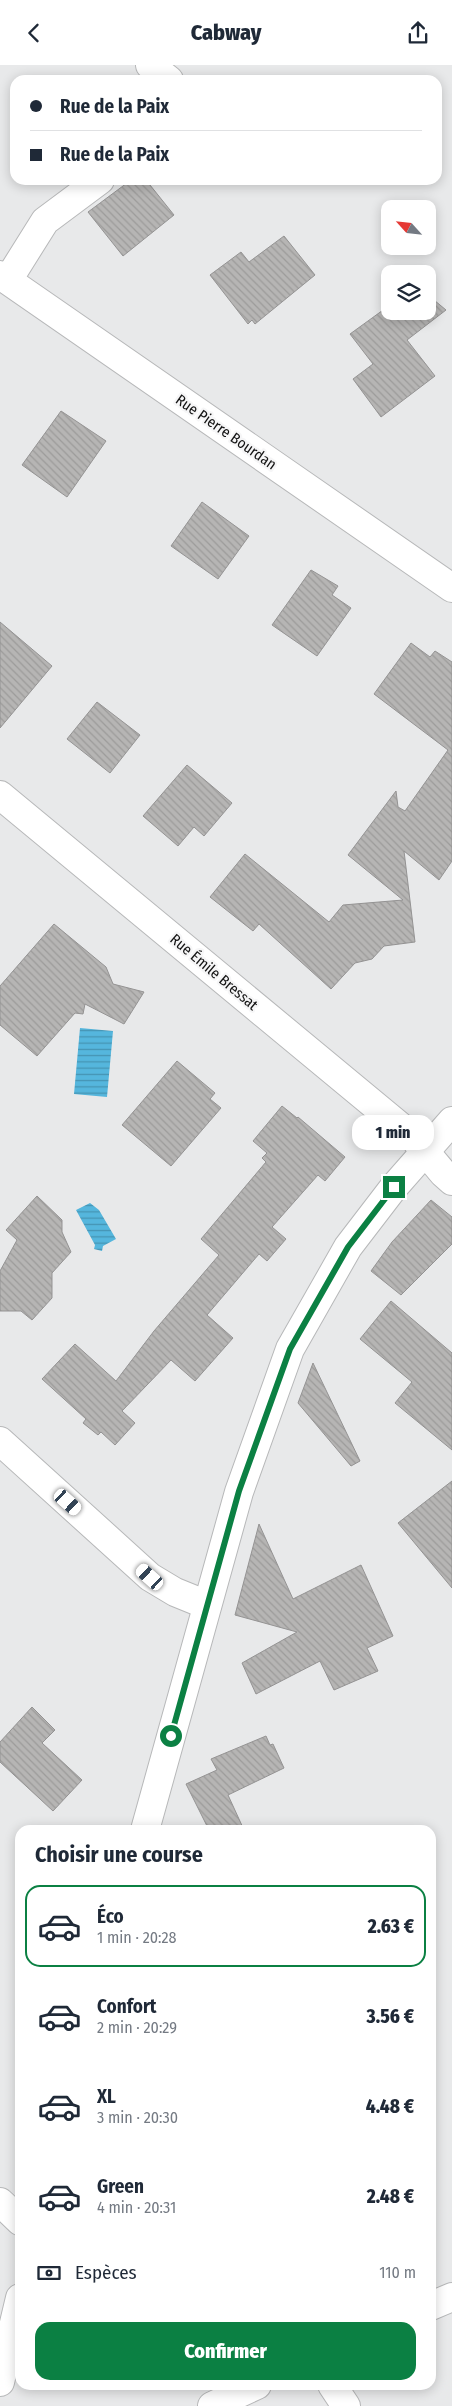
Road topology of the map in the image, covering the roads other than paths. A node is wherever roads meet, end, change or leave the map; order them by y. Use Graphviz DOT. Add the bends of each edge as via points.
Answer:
graph roads {
  1 [pos="150,65"];
  2 [pos="163,75"];
  3 [pos="93,185"];
  4 [pos="4,277"];
  5 [pos="452,588"];
  6 [pos="0,795"];
  7 [pos="452,1121"];
  8 [pos="425,1151"];
  9 [pos="452,1181"];
  10 [pos="0,1441"];
  11 [pos="207,1605"];
  12 [pos="146,1825"];
  13 [pos="0,2203"];
  14 [pos="15,2216"];
  15 [pos="452,2297"];
  16 [pos="436,2304"];
  17 [pos="15,2319"];
  18 [pos="0,2382"];
  19 [pos="246,2390"];
  20 [pos="335,2390"];
  21 [pos="212,2406"];
  22 [pos="346,2406"];
  1 -- 2 [label="street"];
  3 -- 4 [label="street" via="45,221"];
  4 -- 5 [label="street, Rue Pierre Bourdan"];
  6 -- 8 [label="street, Rue Émile Bressat" via="403,1128"];
  7 -- 8 [label="street"];
  8 -- 9 [label="street, Rue Émile Bressat"];
  8 -- 11 [label="street" via="348,1247 290,1349 239,1491"];
  10 -- 11 [label="street" via="150,1577"];
  11 -- 12 [label="street"];
  13 -- 14 [label="street"];
  15 -- 16 [label="street"];
  17 -- 18 [label="street"];
  19 -- 21 [label="street"];
  20 -- 22 [label="street"];
}
